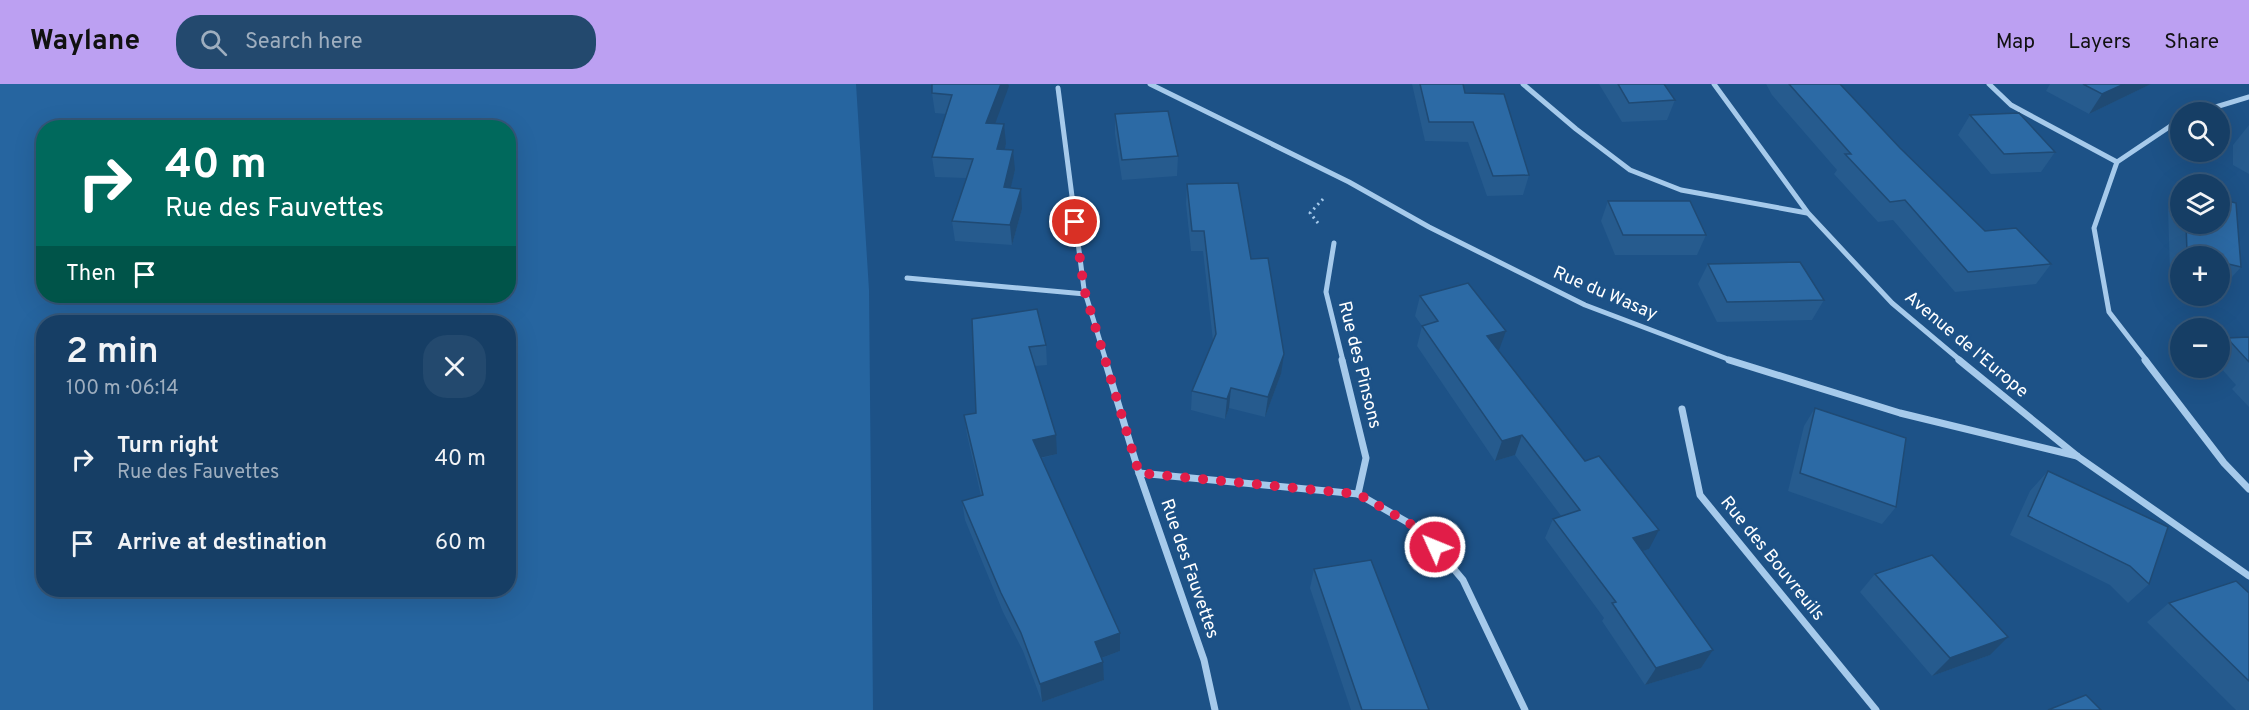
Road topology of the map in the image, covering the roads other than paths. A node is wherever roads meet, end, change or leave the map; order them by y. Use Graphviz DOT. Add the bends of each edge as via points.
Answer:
graph roads {
  1 [pos="1150,84"];
  2 [pos="1523,84"];
  3 [pos="1714,84"];
  4 [pos="1989,84"];
  5 [pos="1058,88"];
  6 [pos="2249,97"];
  7 [pos="2230,103"];
  8 [pos="2170,126"];
  9 [pos="2117,162"];
  10 [pos="1808,213"];
  11 [pos="1334,243"];
  12 [pos="907,278"];
  13 [pos="1085,294"];
  14 [pos="1682,409"];
  15 [pos="2077,456"];
  16 [pos="1139,473"];
  17 [pos="2249,489"];
  18 [pos="1358,494"];
  19 [pos="2249,576"];
  20 [pos="1215,710"];
  21 [pos="1526,710"];
  22 [pos="1876,710"];
  1 -- 15 [label="street, Rue du Wasay" via="1585,305 1753,369 1900,413"];
  2 -- 10 [label="street" via="1630,170 1681,190"];
  3 -- 10 [label="street, Avenue de l'Europe"];
  4 -- 9 [label="street" via="2011,105"];
  5 -- 13 [label="street, Rue des Fauvettes"];
  6 -- 7 [label="street"];
  8 -- 9 [label="street"];
  9 -- 17 [label="street" via="2094,228 2109,312 2224,463"];
  10 -- 15 [label="street, Avenue de l'Europe" via="1893,303"];
  11 -- 18 [label="street, Rue des Pinsons" via="1326,292 1366,458"];
  12 -- 13 [label="street"];
  13 -- 16 [label="street, Rue des Fauvettes"];
  14 -- 22 [label="street, Rue des Bouvreuils" via="1700,495"];
  15 -- 19 [label="street, Avenue de l'Europe"];
  16 -- 18 [label="street"];
  16 -- 20 [label="street, Rue des Fauvettes" via="1204,660"];
  18 -- 21 [label="street" via="1421,530 1463,580"];
}
